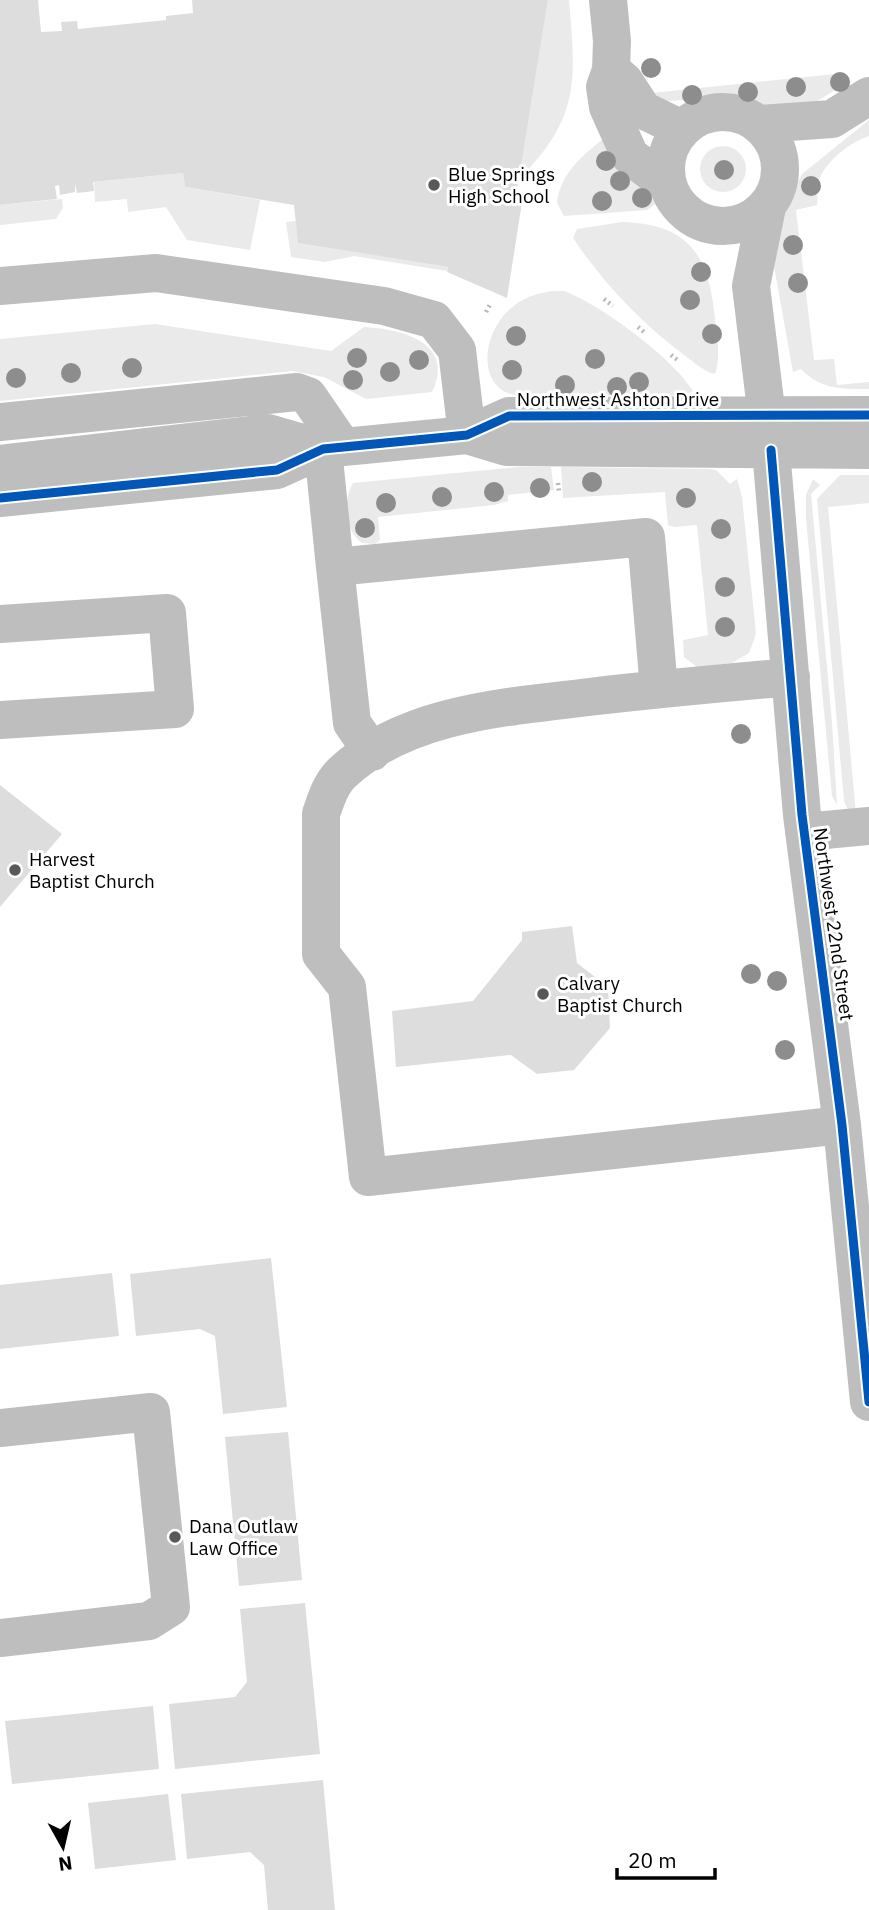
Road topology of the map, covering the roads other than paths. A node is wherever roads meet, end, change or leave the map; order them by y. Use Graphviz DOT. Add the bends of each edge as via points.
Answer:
graph roads {
  1 [pos="607,0"];
  2 [pos="611,70"];
  3 [pos="869,96"];
  4 [pos="832,119"];
  5 [pos="760,124"];
  6 [pos="682,129"];
  7 [pos="667,184"];
  8 [pos="774,189"];
  9 [pos="708,224"];
  10 [pos="0,286"];
  11 [pos="751,286"];
  12 [pos="869,415"];
  13 [pos="0,422"];
  14 [pos="769,433"];
  15 [pos="467,435"];
  16 [pos="333,448"];
  17 [pos="869,450"];
  18 [pos="0,464"];
  19 [pos="0,498"];
  20 [pos="335,567"];
  21 [pos="0,624"];
  22 [pos="790,677"];
  23 [pos="659,689"];
  24 [pos="0,720"];
  25 [pos="372,752"];
  26 [pos="869,826"];
  27 [pos="804,832"];
  28 [pos="842,1125"];
  29 [pos="869,1402"];
  30 [pos="0,1428"];
  31 [pos="0,1638"];
  1 -- 2 [label="street"];
  2 -- 6 [label="street" via="643,110"];
  2 -- 7 [label="street" via="605,91 619,138 630,156"];
  3 -- 4 [label="street"];
  4 -- 5 [label="street"];
  4 -- 8 [label="street"];
  5 -- 6 [label="street" via="745,116 712,112"];
  5 -- 8 [label="street" via="779,154"];
  6 -- 7 [label="street" via="667,157"];
  7 -- 9 [label="street" via="682,210"];
  8 -- 9 [label="street" via="740,224"];
  8 -- 11 [label="street"];
  9 -- 11 [label="street"];
  10 -- 15 [label="street" via="156,273 384,306 434,320 457,350"];
  11 -- 14 [label="street, Northwest 22nd Street"];
  12 -- 14 [label="street"];
  13 -- 16 [label="street" via="297,392 308,396"];
  14 -- 15 [label="street" via="507,447"];
  14 -- 17 [label="street"];
  14 -- 22 [label="street, Northwest 22nd Street"];
  15 -- 16 [label="street"];
  16 -- 18 [label="street" via="268,433"];
  16 -- 19 [label="street" via="278,470"];
  16 -- 20 [label="street"];
  20 -- 23 [label="street" via="646,537"];
  20 -- 25 [label="street" via="352,723"];
  21 -- 24 [label="street" via="167,613 175,709"];
  22 -- 23 [label="street"];
  22 -- 27 [label="street, Northwest 22nd Street"];
  23 -- 25 [label="street" via="490,709 422,728"];
  25 -- 28 [label="street" via="341,774 321,814 321,954 347,986 368,1177"];
  26 -- 27 [label="street"];
  27 -- 28 [label="street, Northwest 22nd Street"];
  28 -- 29 [label="street, Northwest 22nd Street"];
  30 -- 31 [label="street" via="151,1412 171,1607 149,1621"];
}
